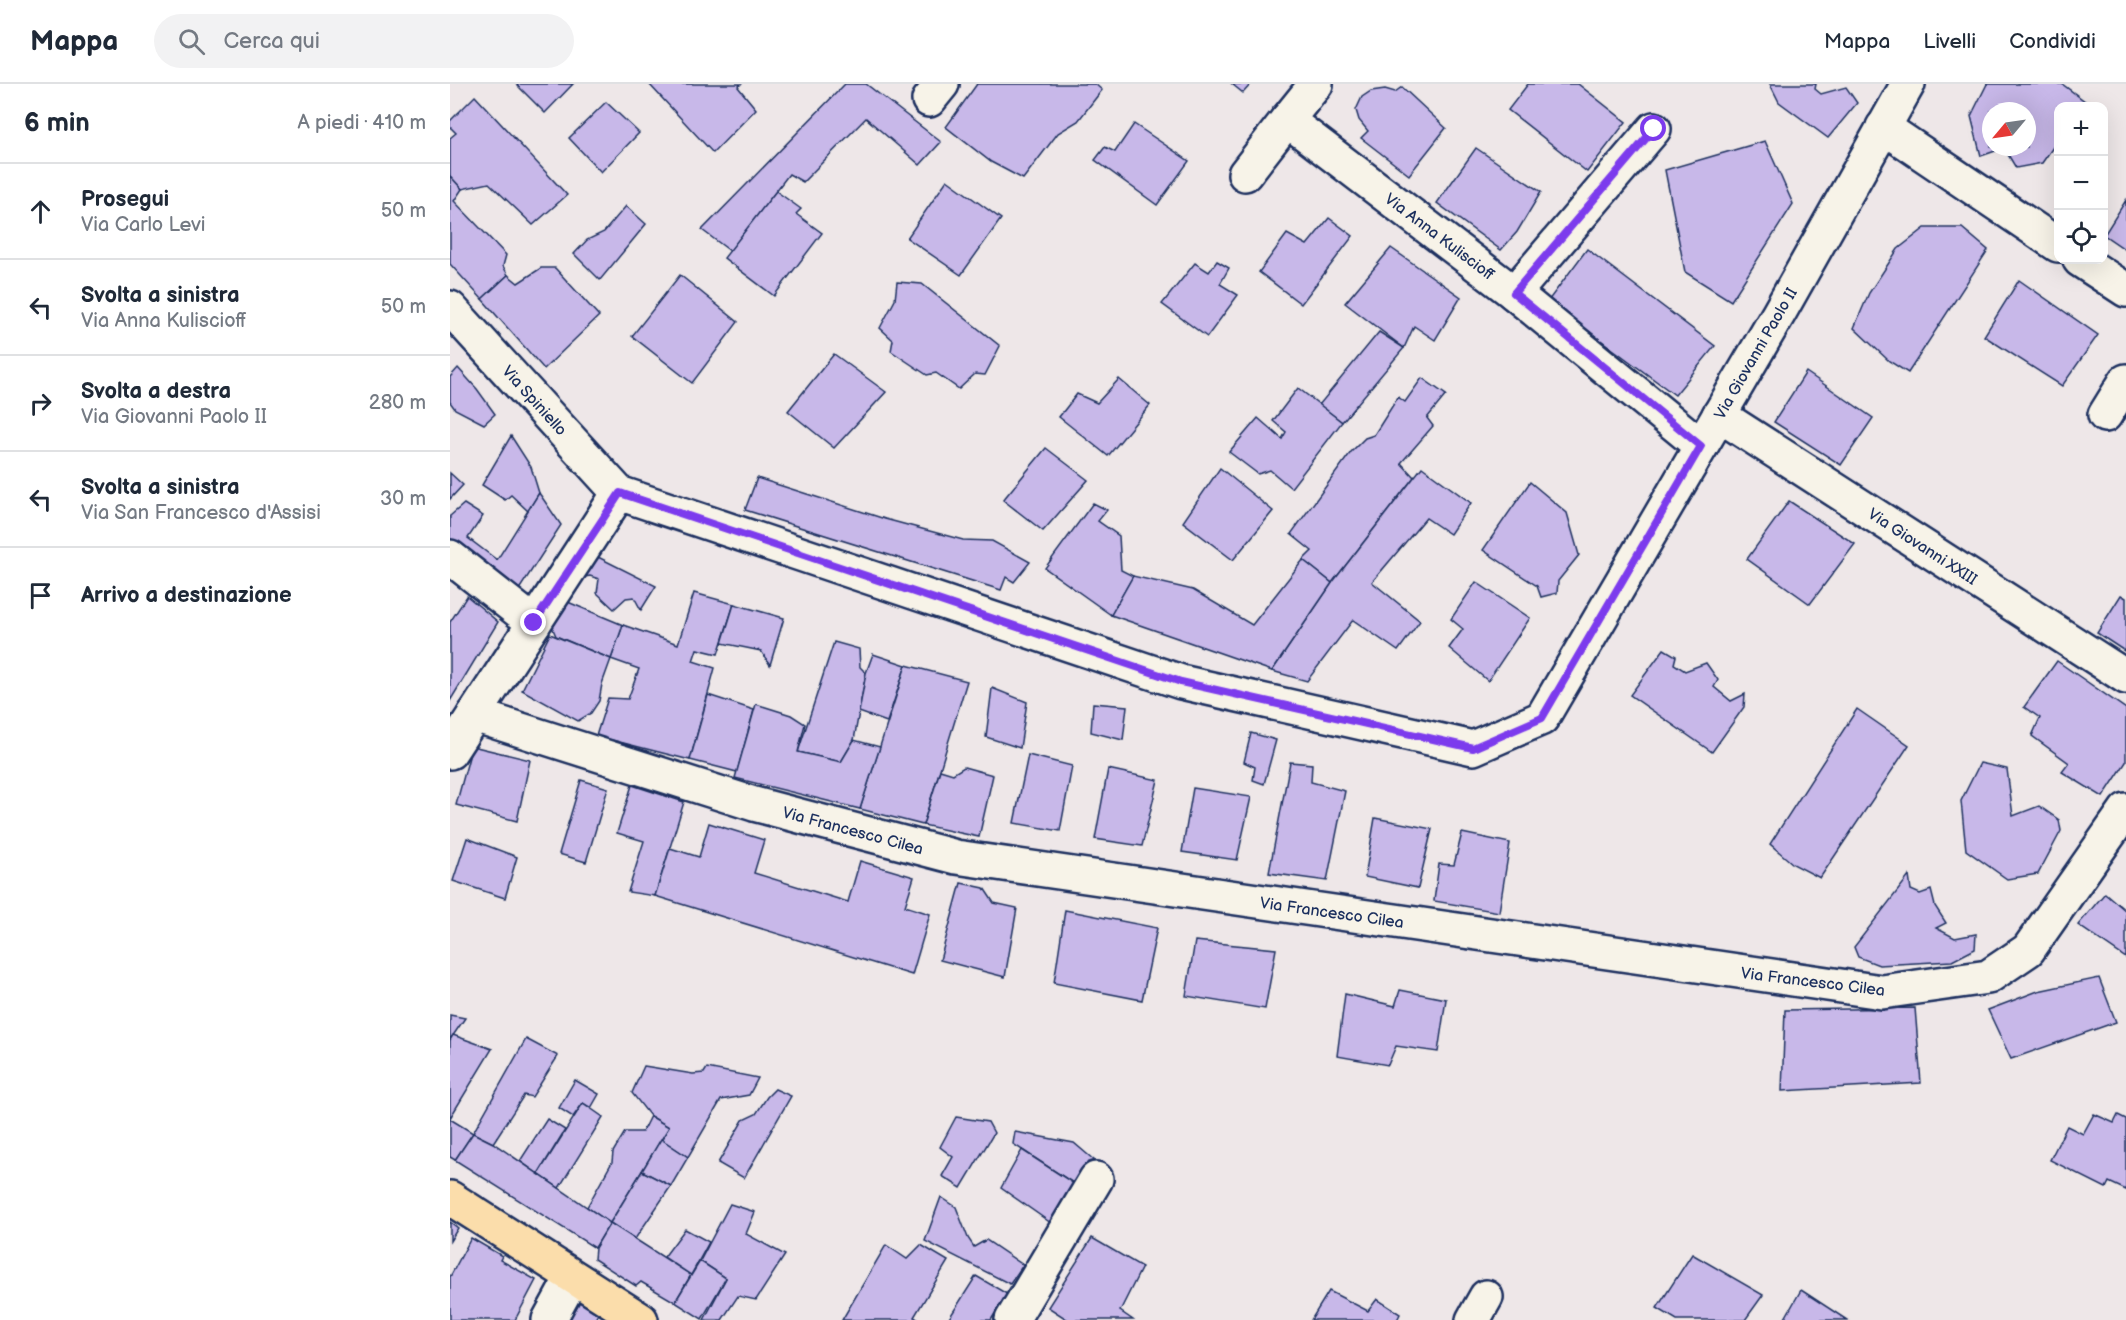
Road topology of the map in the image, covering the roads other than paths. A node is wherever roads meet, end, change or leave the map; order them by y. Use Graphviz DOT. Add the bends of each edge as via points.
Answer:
graph roads {
  1 [pos="1316,84"];
  2 [pos="1908,84"];
  3 [pos="1287,120"];
  4 [pos="1883,128"];
  5 [pos="1654,129"];
  6 [pos="1245,174"];
  7 [pos="2054,242"];
  8 [pos="2086,264"];
  9 [pos="2126,290"];
  10 [pos="1514,293"];
  11 [pos="450,308"];
  12 [pos="2126,381"];
  13 [pos="1719,415"];
  14 [pos="2105,415"];
  15 [pos="1701,446"];
  16 [pos="620,493"];
  17 [pos="450,557"];
  18 [pos="534,623"];
  19 [pos="2126,677"];
  20 [pos="474,715"];
  21 [pos="450,752"];
  22 [pos="2126,810"];
  23 [pos="1096,1179"];
  24 [pos="450,1198"];
  25 [pos="572,1278"];
  26 [pos="549,1320"];
  27 [pos="641,1320"];
  28 [pos="1012,1320"];
  1 -- 3 [label="street"];
  2 -- 4 [label="street, Via Giovanni Paolo II"];
  3 -- 6 [label="street"];
  3 -- 10 [label="street, Via Anna Kuliscioff"];
  4 -- 7 [label="street"];
  4 -- 13 [label="street, Via Giovanni Paolo II"];
  5 -- 10 [label="street"];
  8 -- 9 [label="street"];
  10 -- 15 [label="street, Via Anna Kuliscioff"];
  11 -- 16 [label="street, Via Spiniello"];
  12 -- 14 [label="street"];
  13 -- 15 [label="street, Via Giovanni Paolo II"];
  13 -- 19 [label="street, Via Giovanni XXIII"];
  15 -- 16 [label="street, Via Giovanni Paolo II" via="1542,718 1473,748 1181,682"];
  16 -- 18 [label="street"];
  17 -- 18 [label="street"];
  18 -- 20 [label="street"];
  20 -- 21 [label="street"];
  20 -- 22 [label="street, Via Francesco Cilea" via="754,804 956,857 1882,993 1988,977 2028,950"];
  23 -- 28 [label="street"];
  24 -- 25 [label="main road"];
  25 -- 26 [label="street"];
  25 -- 27 [label="main road"];
}
